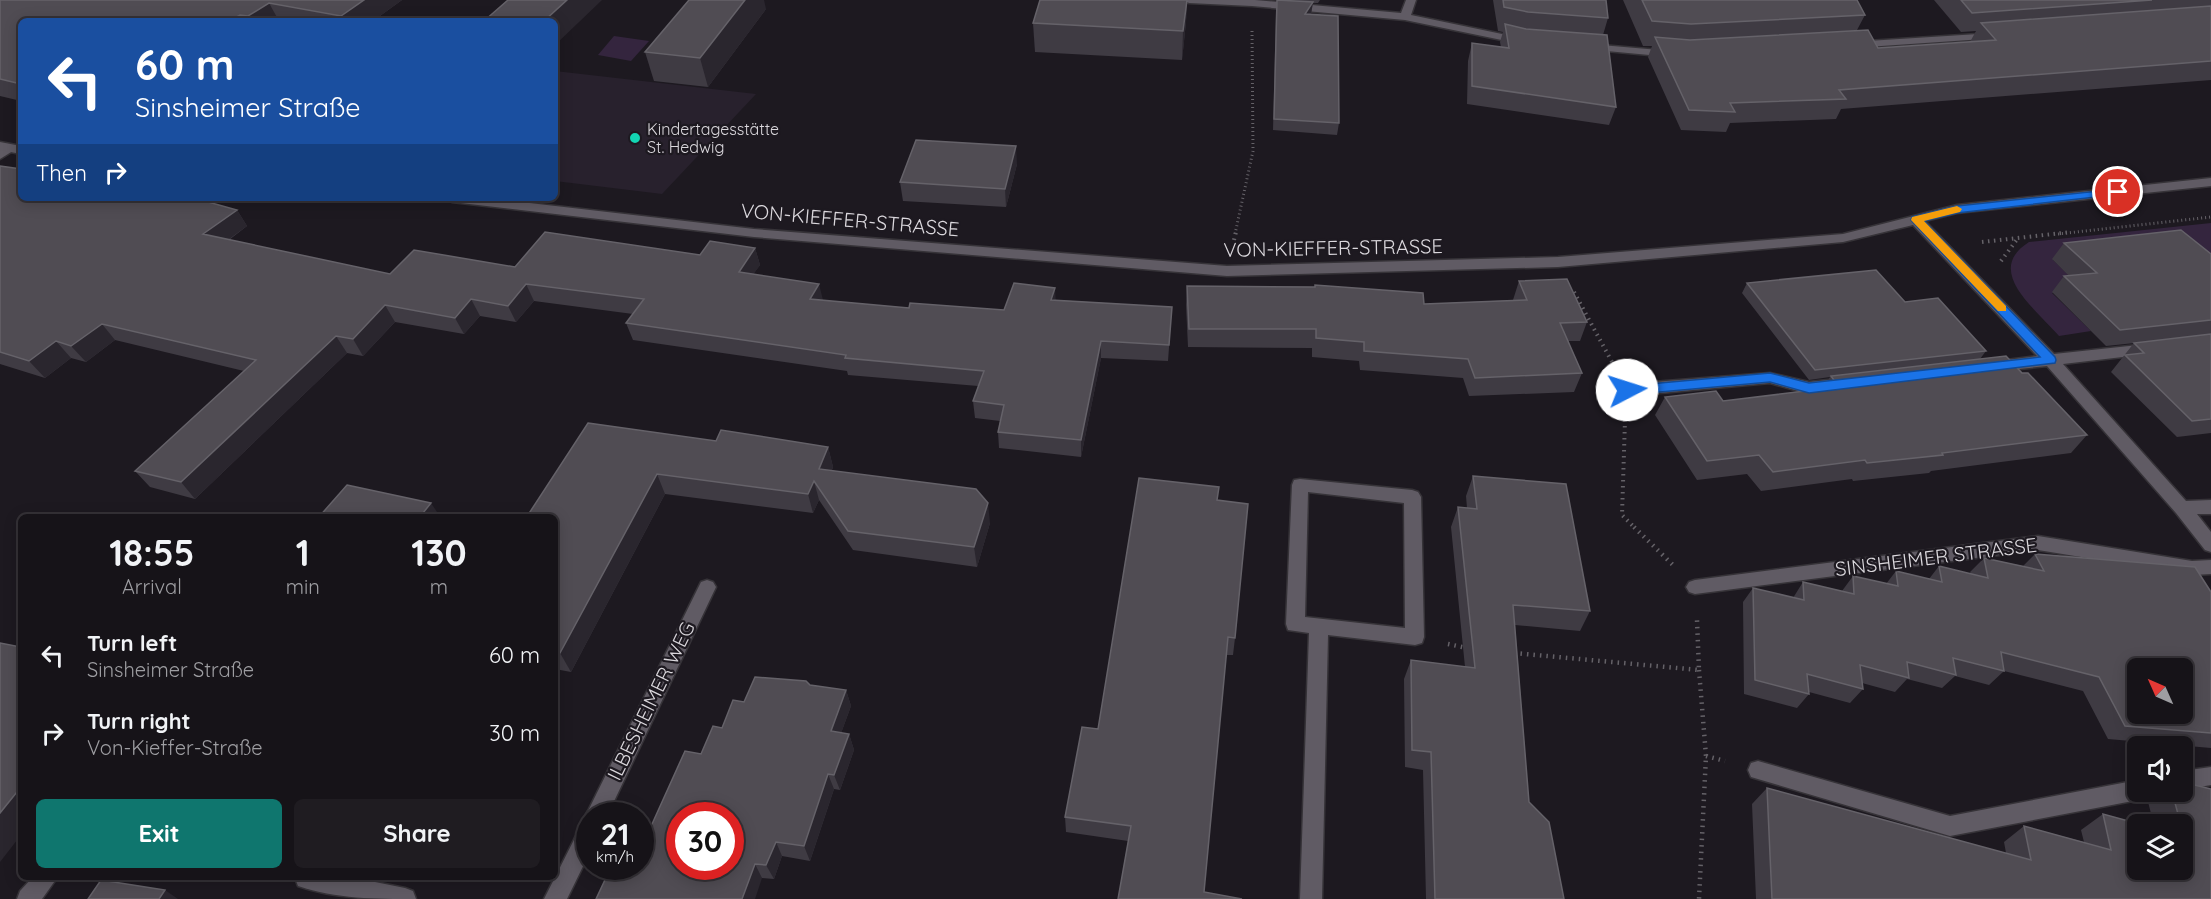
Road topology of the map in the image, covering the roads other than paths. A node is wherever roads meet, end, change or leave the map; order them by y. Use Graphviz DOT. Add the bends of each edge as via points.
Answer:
graph roads {
  1 [pos="1189,0"];
  2 [pos="1411,0"];
  3 [pos="1405,17"];
  4 [pos="2012,34"];
  5 [pos="1533,42"];
  6 [pos="1579,46"];
  7 [pos="1835,46"];
  8 [pos="1682,54"];
  9 [pos="2211,182"];
  10 [pos="478,201"];
  11 [pos="1916,220"];
  12 [pos="2165,347"];
  13 [pos="2050,360"];
  14 [pos="1970,370"];
  15 [pos="1866,381"];
  16 [pos="1627,390"];
  17 [pos="2211,507"];
  18 [pos="2182,508"];
  19 [pos="2211,545"];
  20 [pos="2211,567"];
  21 [pos="707,587"];
  22 [pos="1695,587"];
  23 [pos="1319,627"];
  24 [pos="1758,770"];
  25 [pos="2211,776"];
  26 [pos="2193,779"];
  27 [pos="2127,792"];
  28 [pos="603,802"];
  29 [pos="576,856"];
  30 [pos="44,880"];
  31 [pos="315,880"];
  32 [pos="28,899"];
  33 [pos="405,899"];
  34 [pos="555,899"];
  35 [pos="1311,899"];
  1 -- 3 [label="street"];
  2 -- 3 [label="street"];
  3 -- 5 [label="street"];
  4 -- 7 [label="street"];
  6 -- 8 [label="street"];
  9 -- 11 [label="street, VON-KIEFFER-STRASSE" via="1957,209"];
  10 -- 11 [label="street, VON-KIEFFER-STRASSE" via="754,233 1227,271 1558,262 1843,238"];
  11 -- 13 [label="street"];
  12 -- 13 [label="street"];
  13 -- 14 [label="street"];
  13 -- 18 [label="street"];
  15 -- 16 [label="street" via="1809,388 1770,378"];
  17 -- 18 [label="street"];
  18 -- 19 [label="street"];
  20 -- 22 [label="street, SINSHEIMER STRASSE" via="2192,568 2038,543"];
  21 -- 28 [label="street, ILBESHEIMER WEG"];
  23 -- 23 [label="street" via="1295,624 1300,485 1412,497 1415,637"];
  23 -- 35 [label="street"];
  24 -- 27 [label="street" via="1950,826"];
  25 -- 26 [label="street"];
  29 -- 34 [label="street"];
  30 -- 32 [label="street"];
  31 -- 33 [label="street"];
}
